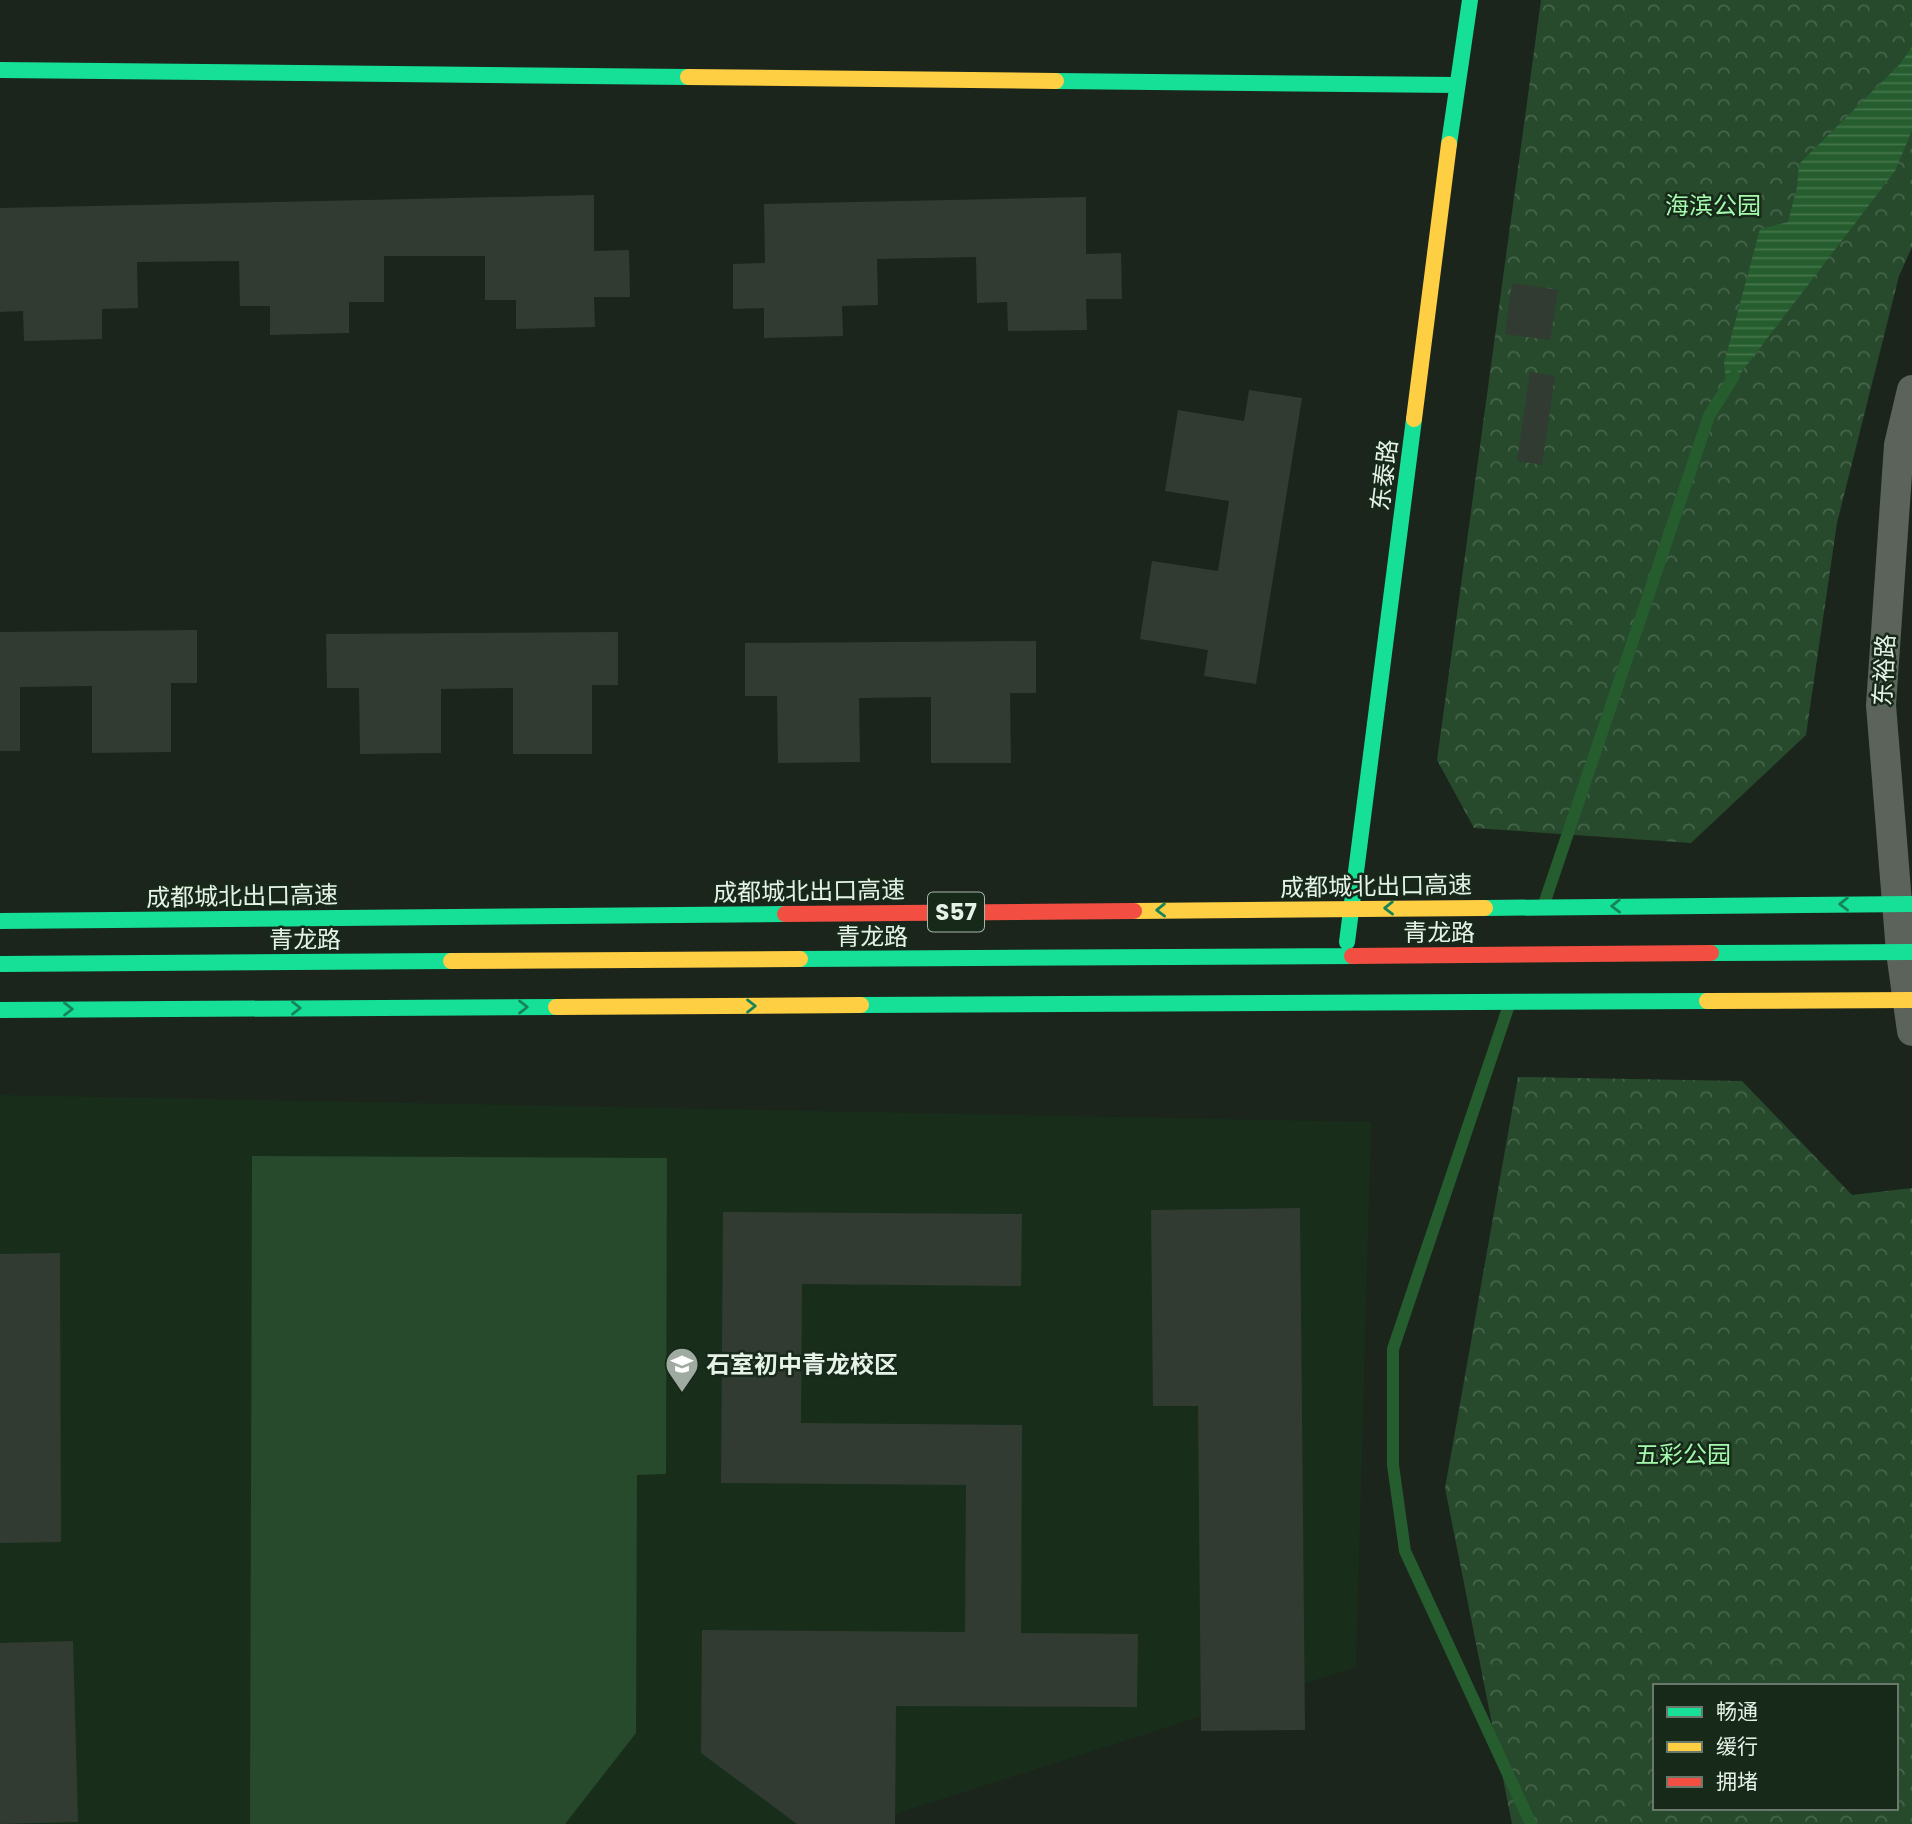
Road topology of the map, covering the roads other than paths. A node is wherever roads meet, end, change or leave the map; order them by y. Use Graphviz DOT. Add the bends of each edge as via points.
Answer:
graph roads {
  1 [pos="1470,0"];
  2 [pos="0,70"];
  3 [pos="1457,85"];
  4 [pos="1912,390"];
  5 [pos="1912,904"];
  6 [pos="0,921"];
  7 [pos="1907,952"];
  8 [pos="1345,956"];
  9 [pos="0,964"];
  10 [pos="1912,1000"];
  11 [pos="0,1010"];
  12 [pos="1912,1031"];
  1 -- 3 [label="main road, 东泰路"];
  2 -- 3 [label="main road"];
  3 -- 8 [label="main road, 东泰路"];
  4 -- 7 [label="street, 东裕路" via="1899,445 1881,705"];
  5 -- 6 [label="main road, 成都城北出口高速 / S57, one-way, bridge"];
  7 -- 8 [label="main road, 青龙路"];
  7 -- 12 [label="street, 东裕路"];
  8 -- 9 [label="main road, 青龙路"];
  11 -- 10 [label="main road, one-way, bridge"];
}
